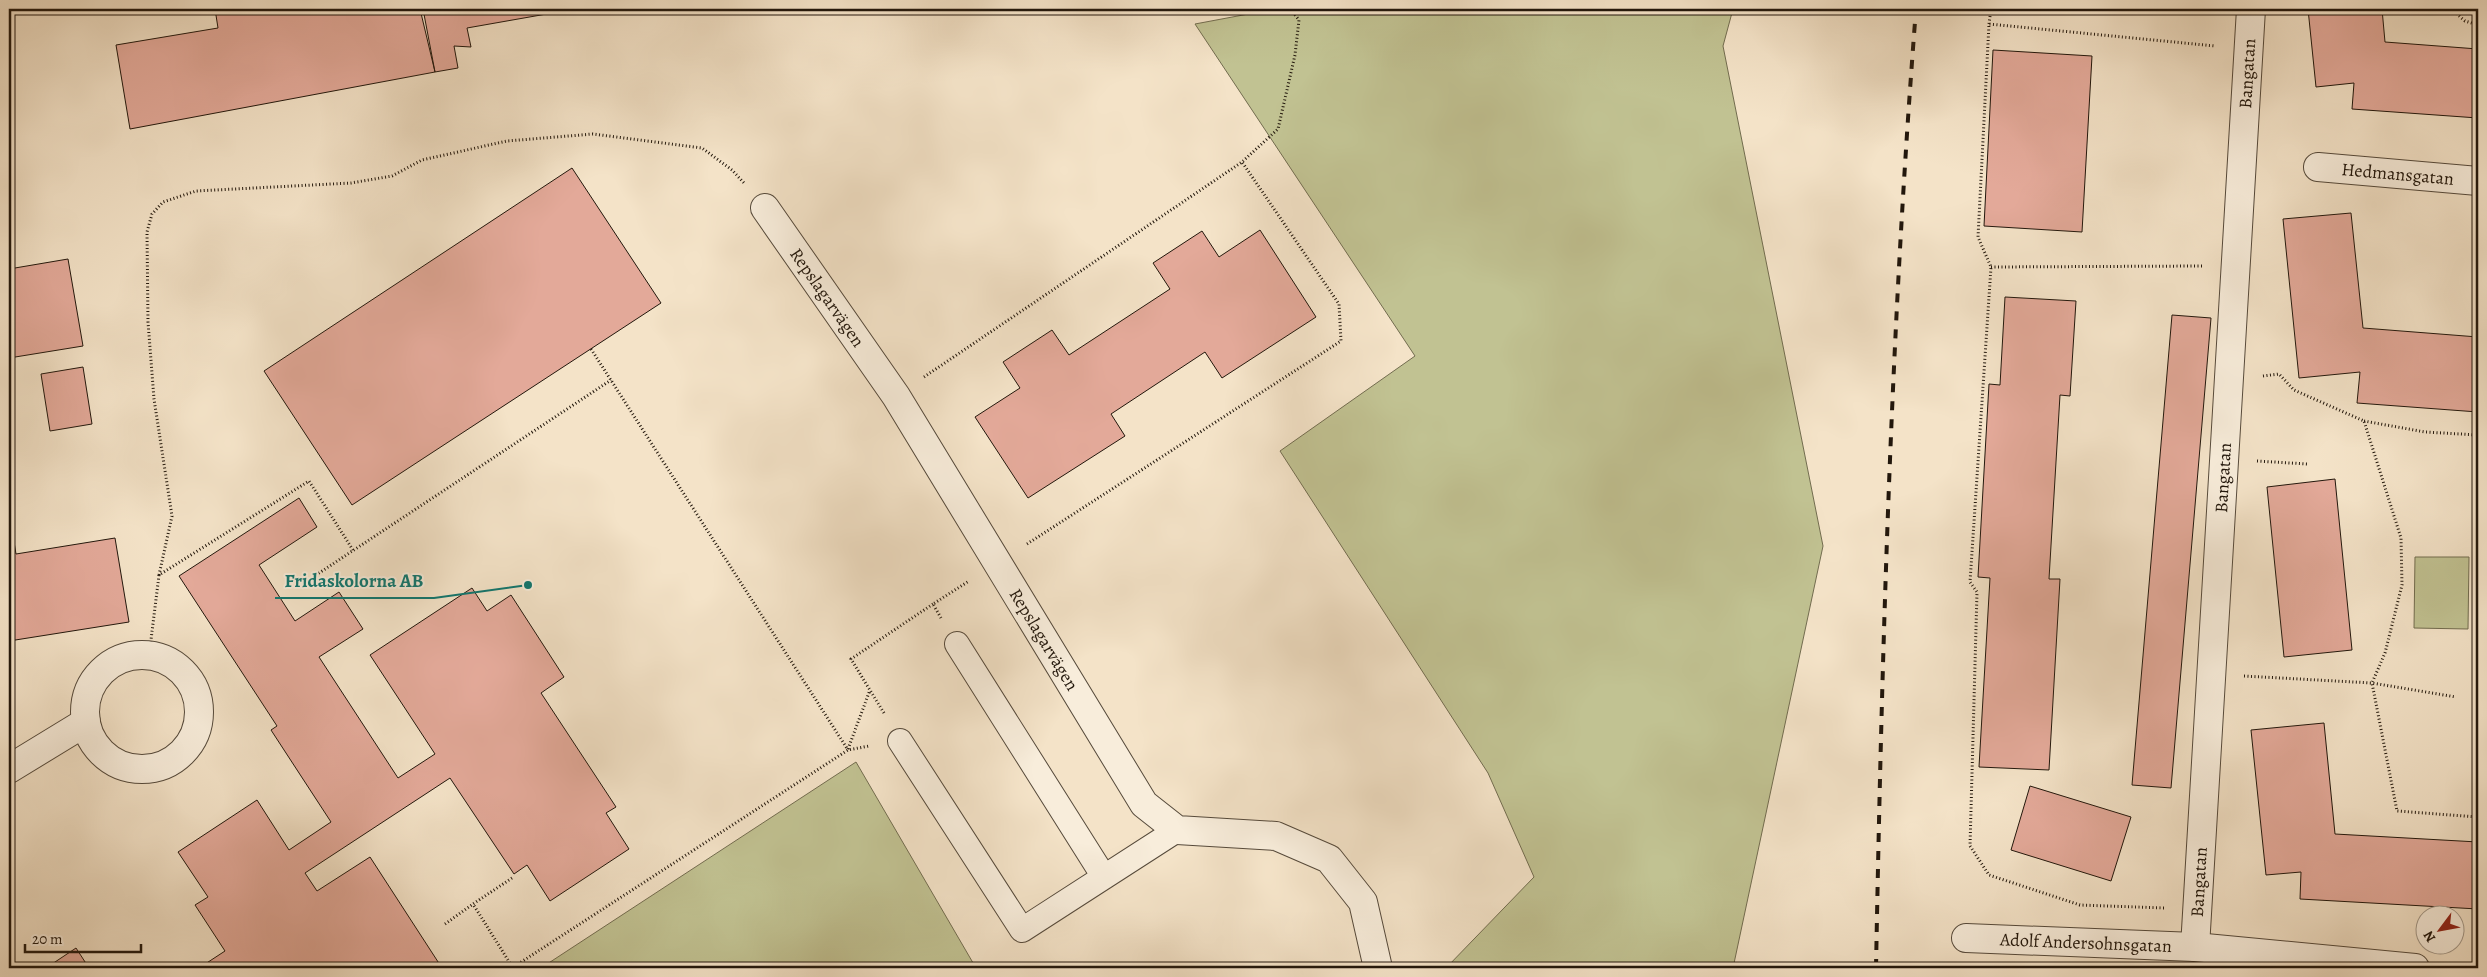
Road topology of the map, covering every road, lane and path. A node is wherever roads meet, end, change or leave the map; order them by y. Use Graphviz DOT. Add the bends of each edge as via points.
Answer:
graph roads {
  1 [pos="1290,9"];
  2 [pos="1990,9"];
  3 [pos="2251,9"];
  4 [pos="2451,9"];
  5 [pos="1989,24"];
  6 [pos="2478,24"];
  7 [pos="2249,50"];
  8 [pos="1242,162"];
  9 [pos="2318,167"];
  10 [pos="2478,180"];
  11 [pos="765,208"];
  12 [pos="2236,266"];
  13 [pos="1991,267"];
  14 [pos="591,348"];
  15 [pos="2260,377"];
  16 [pos="611,380"];
  17 [pos="896,396"];
  18 [pos="2364,421"];
  19 [pos="2478,435"];
  20 [pos="2255,460"];
  21 [pos="2308,464"];
  22 [pos="353,550"];
  23 [pos="997,563"];
  24 [pos="159,575"];
  25 [pos="304,583"];
  26 [pos="933,604"];
  27 [pos="957,644"];
  28 [pos="149,656"];
  29 [pos="2212,674"];
  30 [pos="2372,683"];
  31 [pos="870,690"];
  32 [pos="2456,697"];
  33 [pos="86,722"];
  34 [pos="900,741"];
  35 [pos="848,750"];
  36 [pos="9,769"];
  37 [pos="2478,817"];
  38 [pos="1177,830"];
  39 [pos="1104,877"];
  40 [pos="512,878"];
  41 [pos="473,904"];
  42 [pos="2197,910"];
  43 [pos="444,924"];
  44 [pos="1966,938"];
  45 [pos="2195,947"];
  46 [pos="513,968"];
  47 [pos="1378,968"];
  48 [pos="2415,968"];
  1 -- 8 [label="path" via="1300,20 1278,130"];
  2 -- 5 [label="path"];
  3 -- 7 [label="street, Bangatan"];
  4 -- 6 [label="path" via="2465,20"];
  5 -- 7 [label="path"];
  5 -- 13 [label="path" via="1978,237"];
  7 -- 12 [label="street, Bangatan"];
  8 -- 17 [label="path"];
  8 -- 23 [label="path" via="1339,304 1341,341"];
  9 -- 10 [label="street, Hedmansgatan"];
  11 -- 17 [label="street, Repslagarvägen"];
  11 -- 24 [label="path" via="732,170 702,148 593,134 507,142 422,160 392,176 351,184 196,191 163,202 152,214 147,232 148,322 154,399 172,516"];
  12 -- 13 [label="path"];
  12 -- 29 [label="street, Bangatan"];
  13 -- 42 [label="path" via="1970,582 1977,592 1970,846 1989,875 2080,905"];
  14 -- 16 [label="path"];
  15 -- 18 [label="path" via="2279,374 2294,390"];
  16 -- 22 [label="path"];
  16 -- 35 [label="path"];
  17 -- 23 [label="street, Repslagarvägen"];
  18 -- 19 [label="path" via="2425,432"];
  18 -- 30 [label="path" via="2401,538 2402,585 2385,653"];
  20 -- 21 [label="path"];
  22 -- 24 [label="path" via="309,482"];
  22 -- 25 [label="path"];
  23 -- 26 [label="path"];
  23 -- 38 [label="street, Repslagarvägen" via="1144,804"];
  24 -- 28 [label="path"];
  26 -- 27 [label="path"];
  26 -- 31 [label="path" via="851,659"];
  27 -- 39 [label="lane"];
  28 -- 33 [label="street" via="121,659 104,669 92,684 86,702"];
  28 -- 33 [label="street" via="177,666 190,681 198,699 199,718 194,736 184,751 170,762 153,768 135,769 118,764 92,739"];
  29 -- 30 [label="path"];
  29 -- 42 [label="street, Bangatan"];
  30 -- 32 [label="path"];
  30 -- 37 [label="path" via="2397,811"];
  31 -- 34 [label="path"];
  31 -- 35 [label="path"];
  33 -- 36 [label="street"];
  34 -- 35 [label="path"];
  34 -- 39 [label="lane" via="1022,930"];
  35 -- 46 [label="path"];
  38 -- 39 [label="lane"];
  38 -- 47 [label="street" via="1276,836 1329,859 1363,902"];
  40 -- 41 [label="path"];
  41 -- 43 [label="path"];
  41 -- 46 [label="path"];
  42 -- 45 [label="street, Bangatan"];
  44 -- 45 [label="street, Adolf Andersohnsgatan"];
  45 -- 48 [label="street, Adolf Andersohnsgatan"];
}
